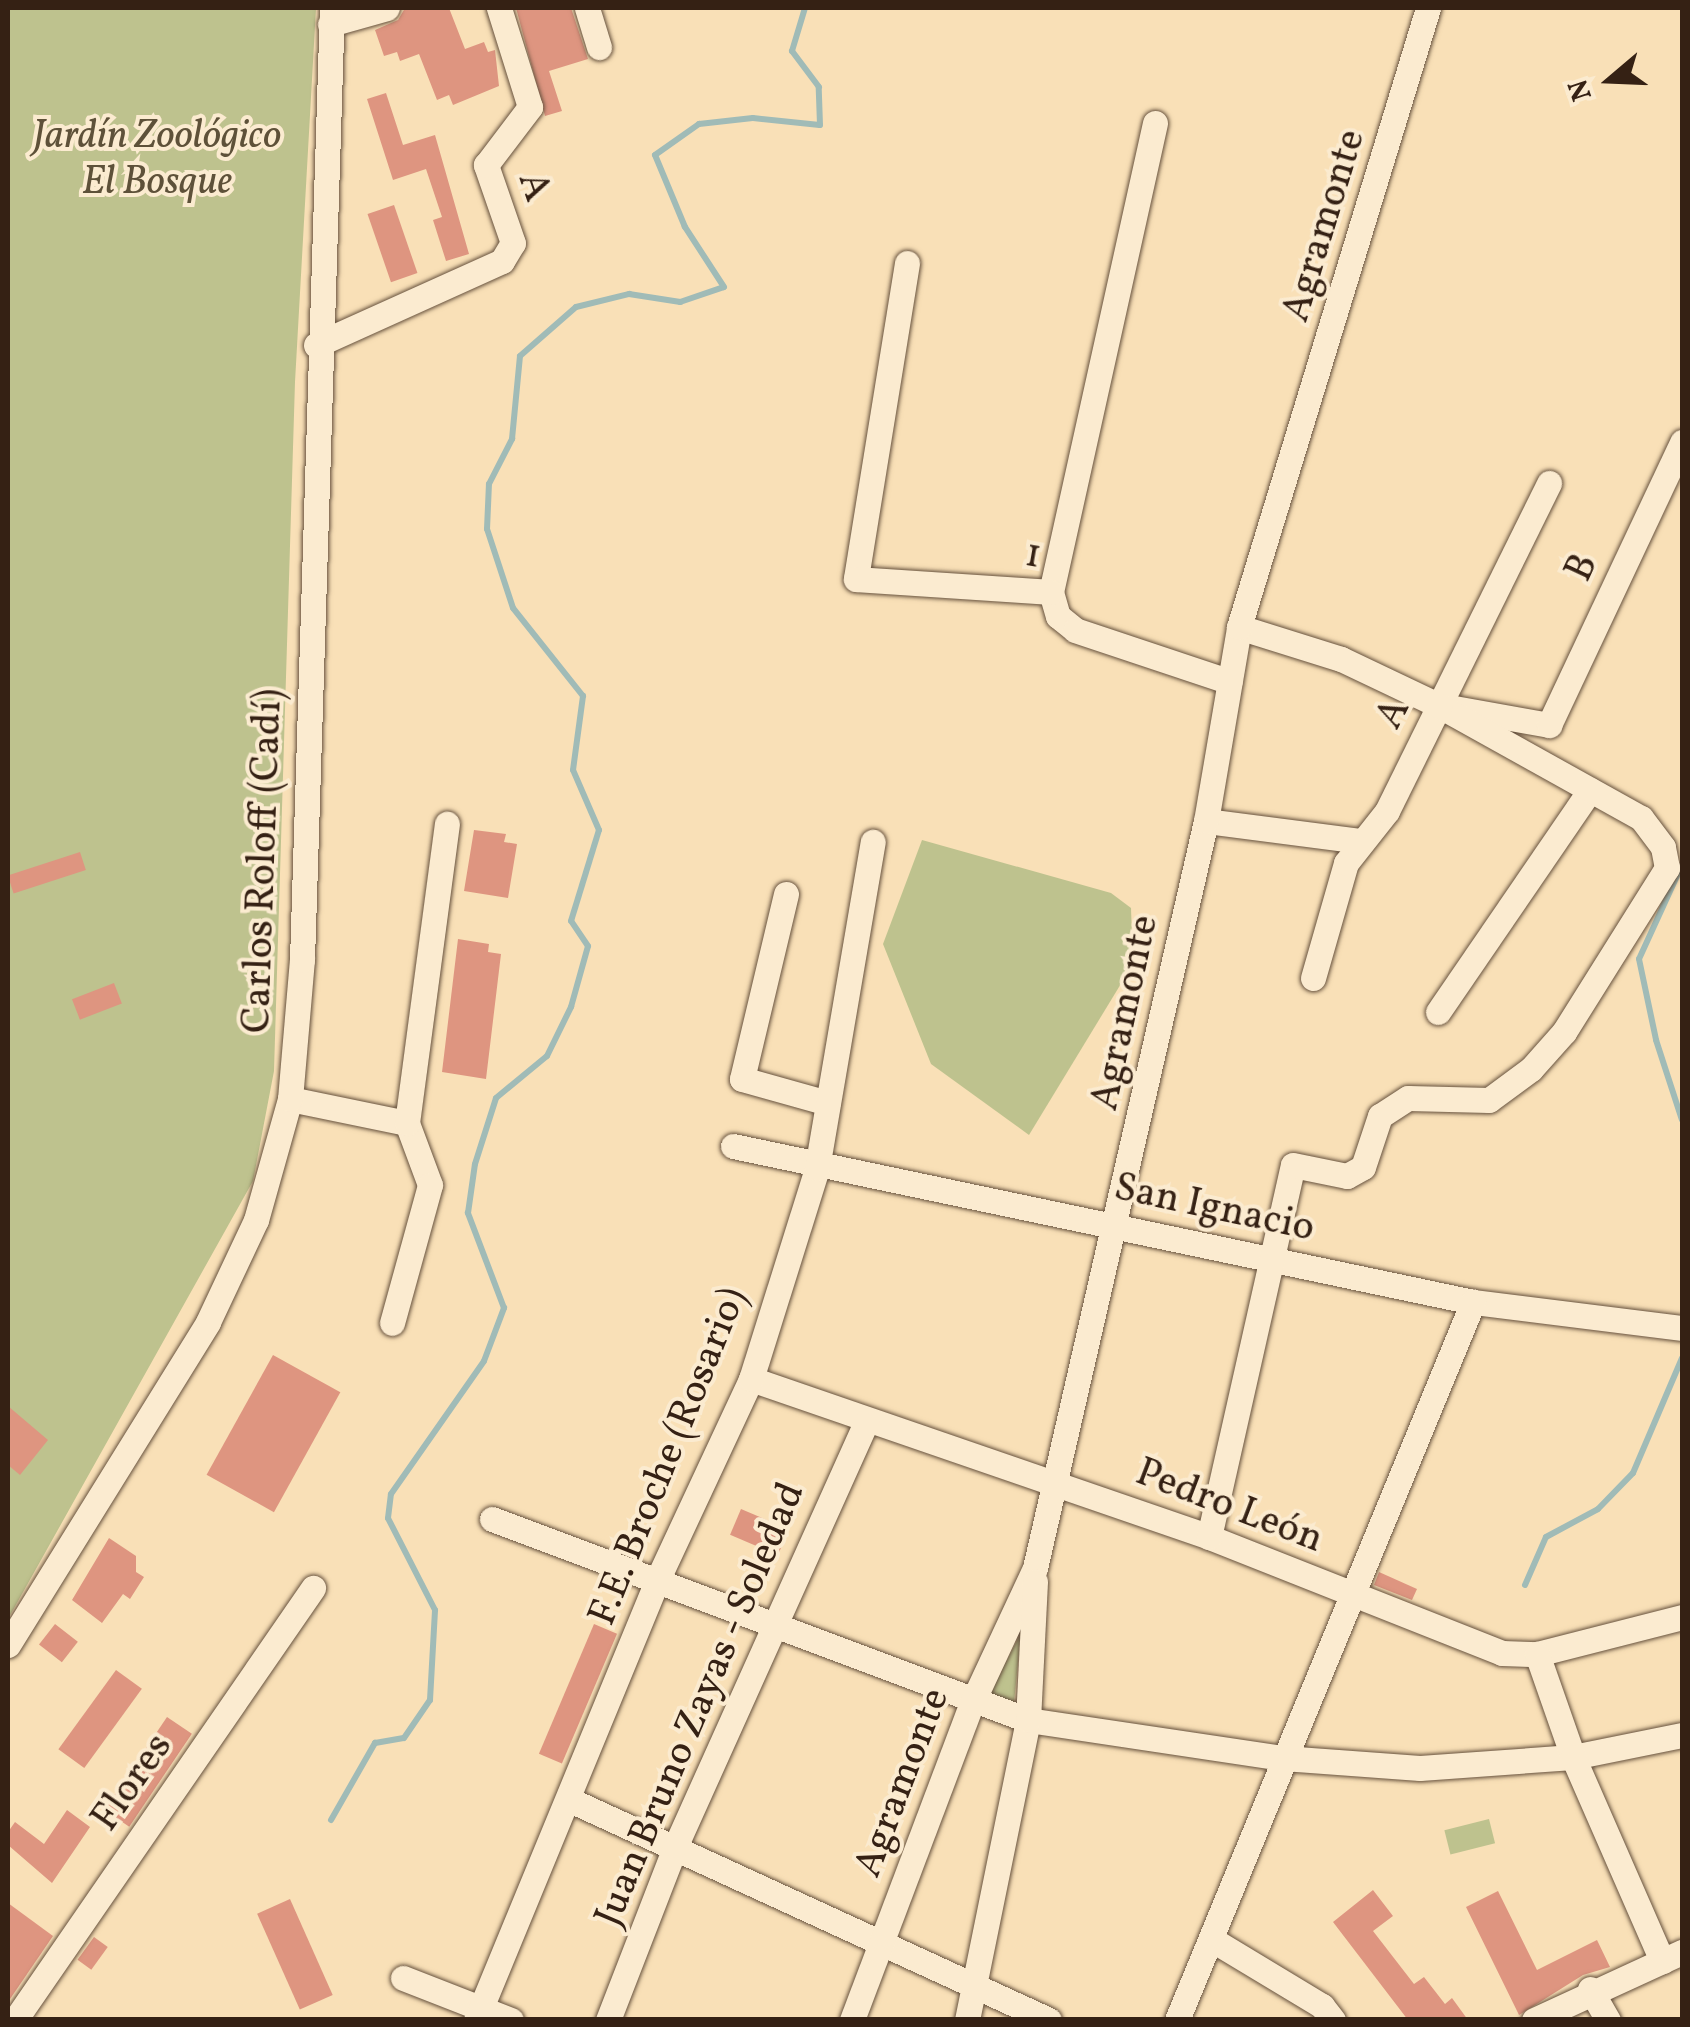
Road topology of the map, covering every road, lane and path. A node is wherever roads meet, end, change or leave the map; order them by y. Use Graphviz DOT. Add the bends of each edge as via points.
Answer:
graph roads {
  1 [pos="387,8"];
  2 [pos="499,8"];
  3 [pos="587,8"];
  4 [pos="1428,8"];
  5 [pos="331,16"];
  6 [pos="600,47"];
  7 [pos="1155,123"];
  8 [pos="906,262"];
  9 [pos="316,345"];
  10 [pos="1682,442"];
  11 [pos="1549,483"];
  12 [pos="1050,592"];
  13 [pos="1239,627"];
  14 [pos="1230,682"];
  15 [pos="1440,706"];
  16 [pos="1590,790"];
  17 [pos="1206,821"];
  18 [pos="447,824"];
  19 [pos="1360,841"];
  20 [pos="873,842"];
  21 [pos="786,894"];
  22 [pos="1312,978"];
  23 [pos="1438,1012"];
  24 [pos="290,1099"];
  25 [pos="828,1103"];
  26 [pos="407,1123"];
  27 [pos="733,1146"];
  28 [pos="817,1168"];
  29 [pos="1118,1226"];
  30 [pos="1268,1262"];
  31 [pos="1472,1302"];
  32 [pos="392,1323"];
  33 [pos="1674,1326"];
  34 [pos="751,1380"];
  35 [pos="866,1422"];
  36 [pos="1058,1483"];
  37 [pos="492,1519"];
  38 [pos="1209,1537"];
  39 [pos="1035,1568"];
  40 [pos="655,1586"];
  41 [pos="313,1588"];
  42 [pos="1349,1595"];
  43 [pos="1682,1617"];
  44 [pos="772,1627"];
  45 [pos="8,1644"];
  46 [pos="1537,1654"];
  47 [pos="972,1703"];
  48 [pos="1028,1720"];
  49 [pos="1682,1735"];
  50 [pos="1573,1757"];
  51 [pos="1283,1758"];
  52 [pos="570,1800"];
  53 [pos="676,1845"];
  54 [pos="883,1939"];
  55 [pos="1211,1939"];
  56 [pos="1672,1956"];
  57 [pos="404,1978"];
  58 [pos="974,1982"];
  59 [pos="1590,1989"];
  60 [pos="480,2015"];
  61 [pos="15,2020"];
  62 [pos="510,2020"];
  63 [pos="608,2020"];
  64 [pos="852,2020"];
  65 [pos="968,2020"];
  66 [pos="1049,2020"];
  67 [pos="1178,2020"];
  68 [pos="1333,2020"];
  69 [pos="1534,2020"];
  70 [pos="1608,2020"];
  1 -- 5 [label="street"];
  2 -- 9 [label="street, A" via="530,107 486,164 513,243 502,261"];
  3 -- 6 [label="street"];
  4 -- 13 [label="street, Agramonte"];
  5 -- 9 [label="street, Carlos Roloff (Cadí)"];
  7 -- 12 [label="street"];
  8 -- 12 [label="street, 1" via="856,579"];
  9 -- 24 [label="street, Carlos Roloff (Cadí)" via="302,960"];
  10 -- 15 [label="street, B" via="1549,725"];
  11 -- 15 [label="street, A"];
  12 -- 14 [label="street, 1" via="1058,616 1075,630"];
  13 -- 14 [label="street, Agramonte"];
  13 -- 15 [label="street" via="1341,659"];
  14 -- 17 [label="street, Agramonte"];
  15 -- 16 [label="street"];
  15 -- 19 [label="street, A" via="1387,811"];
  16 -- 23 [label="street"];
  16 -- 30 [label="street" via="1641,818 1664,846 1667,868 1564,1032 1531,1069 1488,1100 1408,1098 1380,1116 1363,1166 1346,1176 1293,1165"];
  17 -- 19 [label="street"];
  17 -- 29 [label="street, Agramonte"];
  18 -- 26 [label="street"];
  19 -- 22 [label="street, A" via="1335,892"];
  20 -- 25 [label="street, F.E. Broche (Rosario)"];
  21 -- 25 [label="street" via="742,1079"];
  24 -- 26 [label="street"];
  24 -- 45 [label="street, Carlos Roloff (Cadí)" via="256,1220 208,1322"];
  25 -- 28 [label="street, F.E. Broche (Rosario)"];
  26 -- 32 [label="street" via="430,1185"];
  27 -- 28 [label="street, San Ignacio"];
  28 -- 29 [label="street, San Ignacio"];
  28 -- 34 [label="street, F.E. Broche (Rosario)"];
  29 -- 30 [label="street, San Ignacio"];
  29 -- 36 [label="street, Agramonte"];
  30 -- 31 [label="street, San Ignacio"];
  30 -- 38 [label="street"];
  31 -- 33 [label="street, San Ignacio"];
  31 -- 42 [label="street"];
  34 -- 35 [label="street, Pedro León"];
  34 -- 40 [label="street, F.E. Broche (Rosario)"];
  35 -- 36 [label="street, Pedro León"];
  35 -- 44 [label="street, Juan Bruno Zayas - Soledad"];
  36 -- 38 [label="street, Pedro León"];
  36 -- 39 [label="street, Agramonte"];
  37 -- 40 [label="street"];
  38 -- 42 [label="street, Pedro León"];
  39 -- 47 [label="street, Agramonte"];
  39 -- 48 [label="street"];
  40 -- 44 [label="street"];
  40 -- 52 [label="street, F.E. Broche (Rosario)"];
  41 -- 61 [label="street, Flores"];
  42 -- 46 [label="street, Pedro León" via="1502,1654"];
  42 -- 51 [label="street"];
  43 -- 46 [label="street, Pedro León"];
  44 -- 47 [label="street"];
  44 -- 53 [label="street, Juan Bruno Zayas - Soledad"];
  46 -- 50 [label="street"];
  47 -- 48 [label="street"];
  47 -- 54 [label="street, Agramonte"];
  48 -- 51 [label="street"];
  48 -- 58 [label="street"];
  49 -- 50 [label="street"];
  50 -- 51 [label="street" via="1420,1768"];
  50 -- 56 [label="street"];
  51 -- 55 [label="street"];
  52 -- 53 [label="street"];
  52 -- 60 [label="street, F.E. Broche (Rosario)"];
  53 -- 54 [label="street"];
  53 -- 63 [label="street, Juan Bruno Zayas - Soledad"];
  54 -- 58 [label="street"];
  54 -- 64 [label="street, Agramonte"];
  55 -- 67 [label="street"];
  55 -- 68 [label="street" via="1322,2006"];
  56 -- 59 [label="street"];
  57 -- 60 [label="street"];
  58 -- 65 [label="street"];
  58 -- 66 [label="street"];
  59 -- 69 [label="street"];
  59 -- 70 [label="street"];
  60 -- 62 [label="street"];
}
